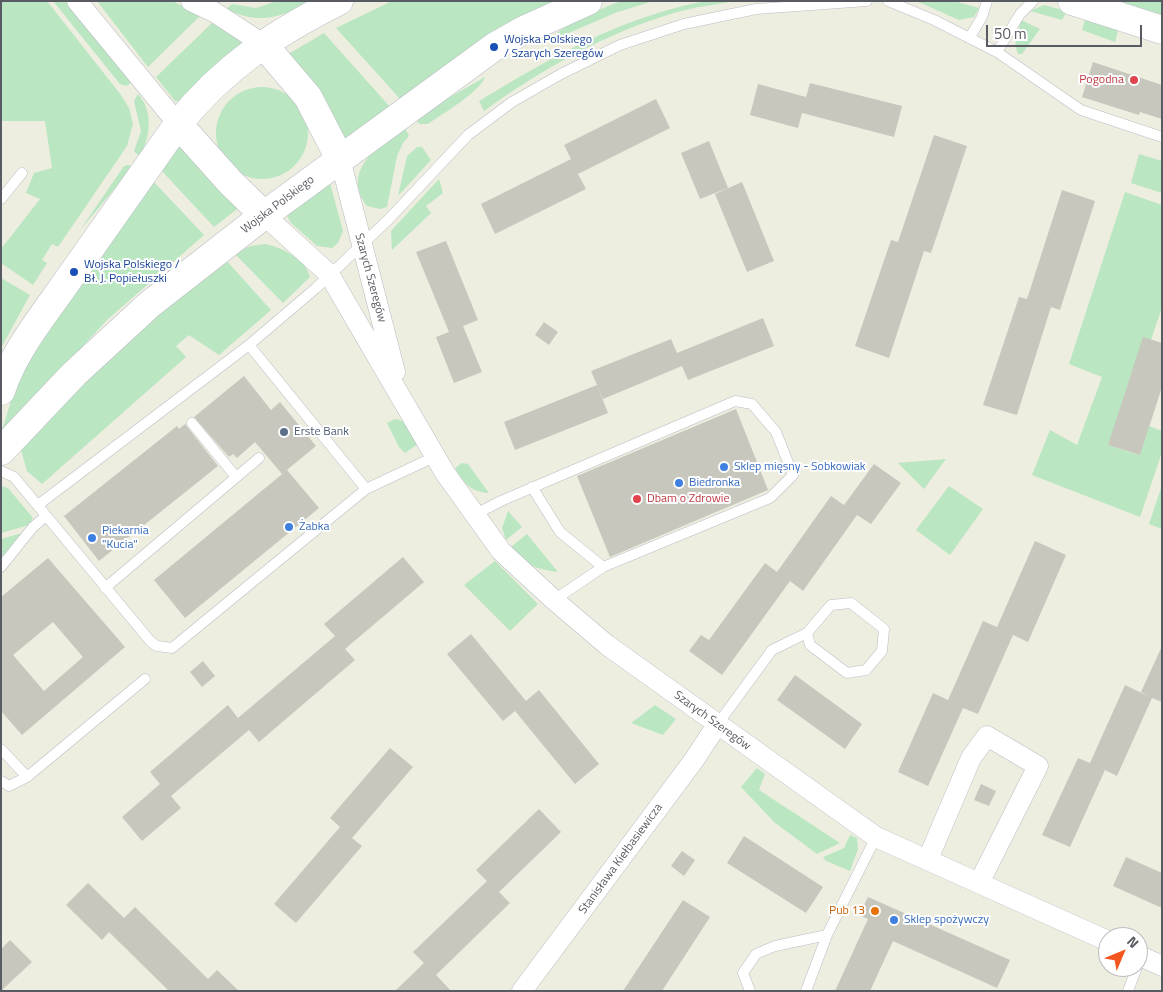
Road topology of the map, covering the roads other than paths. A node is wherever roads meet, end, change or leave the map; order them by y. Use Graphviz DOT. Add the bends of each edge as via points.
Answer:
graph roads {
  1 [pos="78,1"];
  2 [pos="191,1"];
  3 [pos="339,1"];
  4 [pos="588,1"];
  5 [pos="867,1"];
  6 [pos="888,1"];
  7 [pos="987,1"];
  8 [pos="1033,1"];
  9 [pos="1072,1"];
  10 [pos="1162,30"];
  11 [pos="970,37"];
  12 [pos="263,44"];
  13 [pos="997,52"];
  14 [pos="178,124"];
  15 [pos="1162,137"];
  16 [pos="340,159"];
  17 [pos="22,173"];
  18 [pos="1,199"];
  19 [pos="264,215"];
  20 [pos="361,246"];
  21 [pos="329,274"];
  22 [pos="248,345"];
  23 [pos="1,391"];
  24 [pos="402,396"];
  25 [pos="192,423"];
  26 [pos="1,451"];
  27 [pos="434,457"];
  28 [pos="259,458"];
  29 [pos="1,471"];
  30 [pos="236,477"];
  31 [pos="532,487"];
  32 [pos="366,489"];
  33 [pos="38,505"];
  34 [pos="474,515"];
  35 [pos="46,516"];
  36 [pos="1,567"];
  37 [pos="603,567"];
  38 [pos="105,588"];
  39 [pos="554,600"];
  40 [pos="807,633"];
  41 [pos="145,680"];
  42 [pos="717,725"];
  43 [pos="1,749"];
  44 [pos="28,777"];
  45 [pos="1,782"];
  46 [pos="876,837"];
  47 [pos="928,859"];
  48 [pos="979,882"];
  49 [pos="827,935"];
  50 [pos="1098,937"];
  51 [pos="1148,963"];
  52 [pos="1162,966"];
  53 [pos="1133,977"];
  54 [pos="522,991"];
  55 [pos="750,991"];
  56 [pos="806,991"];
  57 [pos="1128,991"];
  1 -- 14 [label="street"];
  2 -- 12 [label="street"];
  3 -- 12 [label="street" via="293,24"];
  4 -- 16 [label="street, Wojska Polskiego" via="494,46"];
  5 -- 20 [label="lane" via="756,9 684,24 620,45 512,102 468,135"];
  6 -- 11 [label="lane"];
  7 -- 11 [label="lane"];
  8 -- 13 [label="lane" via="1020,14"];
  9 -- 10 [label="street"];
  11 -- 13 [label="lane"];
  12 -- 14 [label="street" via="201,95"];
  12 -- 16 [label="street" via="308,97"];
  13 -- 15 [label="lane" via="1080,110"];
  14 -- 19 [label="street"];
  14 -- 23 [label="street" via="34,329 6,374"];
  16 -- 19 [label="street, Wojska Polskiego"];
  16 -- 20 [label="street, Szarych Szeregów"];
  17 -- 18 [label="lane"];
  19 -- 21 [label="street, Szarych Szeregów"];
  19 -- 26 [label="street, Wojska Polskiego" via="150,304 74,374"];
  20 -- 21 [label="lane"];
  20 -- 24 [label="street, Szarych Szeregów"];
  21 -- 22 [label="lane"];
  21 -- 24 [label="street, Szarych Szeregów"];
  22 -- 32 [label="lane"];
  22 -- 33 [label="lane"];
  24 -- 27 [label="street, Szarych Szeregów"];
  25 -- 30 [label="lane"];
  27 -- 32 [label="lane"];
  27 -- 34 [label="street, Szarych Szeregów"];
  28 -- 30 [label="lane"];
  29 -- 33 [label="lane" via="14,477"];
  30 -- 38 [label="lane"];
  31 -- 34 [label="lane"];
  31 -- 37 [label="lane" via="560,532"];
  31 -- 37 [label="lane" via="735,401 752,404 776,432 793,475 770,498"];
  32 -- 38 [label="lane" via="172,648 152,642"];
  33 -- 35 [label="lane"];
  34 -- 39 [label="street, Szarych Szeregów" via="501,551"];
  35 -- 36 [label="lane"];
  35 -- 38 [label="lane"];
  37 -- 39 [label="lane"];
  39 -- 42 [label="street, Szarych Szeregów" via="607,646"];
  40 -- 40 [label="lane" via="810,644 847,672 866,670 882,651 884,629 851,603 831,605"];
  40 -- 42 [label="lane" via="772,650"];
  41 -- 44 [label="lane"];
  42 -- 46 [label="street, Szarych Szeregów"];
  42 -- 54 [label="street, Stanisława Kiełbasiewicza"];
  43 -- 44 [label="lane"];
  44 -- 45 [label="lane" via="9,786"];
  46 -- 47 [label="street, Szarych Szeregów"];
  46 -- 49 [label="lane"];
  47 -- 48 [label="street, Szarych Szeregów"];
  47 -- 48 [label="street" via="971,758 987,736 1038,766"];
  48 -- 50 [label="street, Szarych Szeregów"];
  49 -- 55 [label="lane" via="775,946 756,954 743,973"];
  49 -- 56 [label="lane"];
  51 -- 52 [label="street"];
  53 -- 57 [label="lane"];
}
